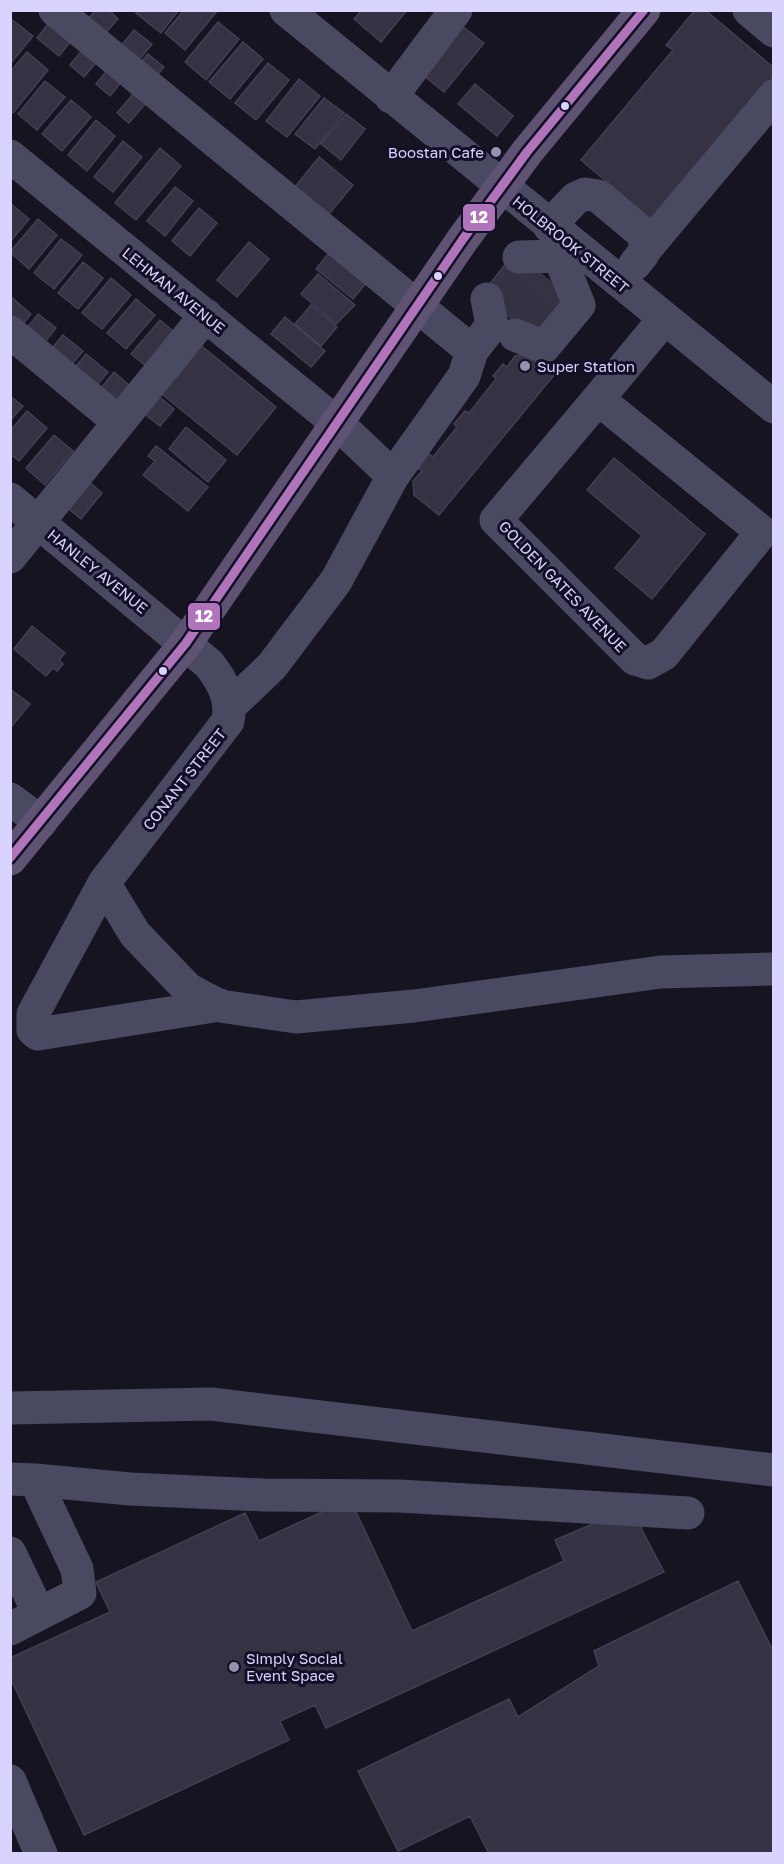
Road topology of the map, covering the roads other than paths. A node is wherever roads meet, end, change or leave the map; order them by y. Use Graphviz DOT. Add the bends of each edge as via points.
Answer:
graph roads {
  1 [pos="54,10"];
  2 [pos="286,10"];
  3 [pos="456,10"];
  4 [pos="644,10"];
  5 [pos="749,10"];
  6 [pos="774,31"];
  7 [pos="774,96"];
  8 [pos="391,97"];
  9 [pos="10,156"];
  10 [pos="501,188"];
  11 [pos="644,251"];
  12 [pos="550,258"];
  13 [pos="619,283"];
  14 [pos="416,308"];
  15 [pos="206,315"];
  16 [pos="664,319"];
  17 [pos="10,332"];
  18 [pos="472,351"];
  19 [pos="598,399"];
  20 [pos="774,408"];
  21 [pos="119,422"];
  22 [pos="338,424"];
  23 [pos="393,476"];
  24 [pos="10,499"];
  25 [pos="38,522"];
  26 [pos="768,524"];
  27 [pos="10,557"];
  28 [pos="186,643"];
  29 [pos="231,705"];
  30 [pos="10,799"];
  31 [pos="41,822"];
  32 [pos="10,859"];
  33 [pos="104,883"];
  34 [pos="774,969"];
  35 [pos="220,1005"];
  36 [pos="10,1408"];
  37 [pos="774,1470"];
  38 [pos="23,1480"];
  39 [pos="688,1513"];
  40 [pos="10,1553"];
  41 [pos="39,1614"];
  42 [pos="10,1629"];
  43 [pos="14,1796"];
  44 [pos="41,1854"];
  1 -- 14 [label="street"];
  2 -- 8 [label="street, HOLBROOK STREET"];
  3 -- 8 [label="street"];
  4 -- 10 [label="main road" via="526,152"];
  5 -- 6 [label="street"];
  7 -- 11 [label="street"];
  8 -- 10 [label="street, HOLBROOK STREET"];
  9 -- 15 [label="street, LEHMAN AVENUE"];
  10 -- 12 [label="street, HOLBROOK STREET"];
  10 -- 14 [label="main road"];
  11 -- 12 [label="street" via="646,243 641,232 598,196 585,194 576,198"];
  11 -- 13 [label="street"];
  12 -- 13 [label="street, HOLBROOK STREET"];
  12 -- 18 [label="street" via="579,305 544,347 503,319"];
  13 -- 16 [label="street, HOLBROOK STREET"];
  14 -- 18 [label="street"];
  14 -- 22 [label="main road"];
  15 -- 21 [label="street"];
  15 -- 22 [label="street, LEHMAN AVENUE"];
  16 -- 19 [label="street, GOLDEN GATES AVENUE"];
  16 -- 20 [label="street, HOLBROOK STREET"];
  17 -- 21 [label="street"];
  18 -- 23 [label="street" via="464,376"];
  19 -- 26 [label="street, GOLDEN GATES AVENUE"];
  19 -- 26 [label="street, GOLDEN GATES AVENUE" via="496,520 635,659 648,663 664,654"];
  21 -- 25 [label="street"];
  22 -- 23 [label="street, LEHMAN AVENUE"];
  22 -- 28 [label="main road"];
  23 -- 29 [label="street" via="336,581 272,666"];
  24 -- 25 [label="street, HANLEY AVENUE"];
  25 -- 27 [label="street"];
  25 -- 28 [label="street, HANLEY AVENUE"];
  28 -- 29 [label="street" via="217,674"];
  28 -- 31 [label="main road"];
  29 -- 33 [label="street, CONANT STREET" via="228,721"];
  30 -- 31 [label="street"];
  31 -- 32 [label="main road"];
  33 -- 34 [label="street" via="135,934 188,989 220,1006 297,1017 414,1006 661,972"];
  33 -- 35 [label="street, CONANT STREET" via="33,1014 33,1030 38,1035"];
  36 -- 37 [label="street" via="211,1404"];
  38 -- 39 [label="street" via="264,1496 400,1496"];
  38 -- 41 [label="street" via="77,1569 80,1593"];
  40 -- 41 [label="street"];
  41 -- 42 [label="street"];
  43 -- 44 [label="street"];
}
